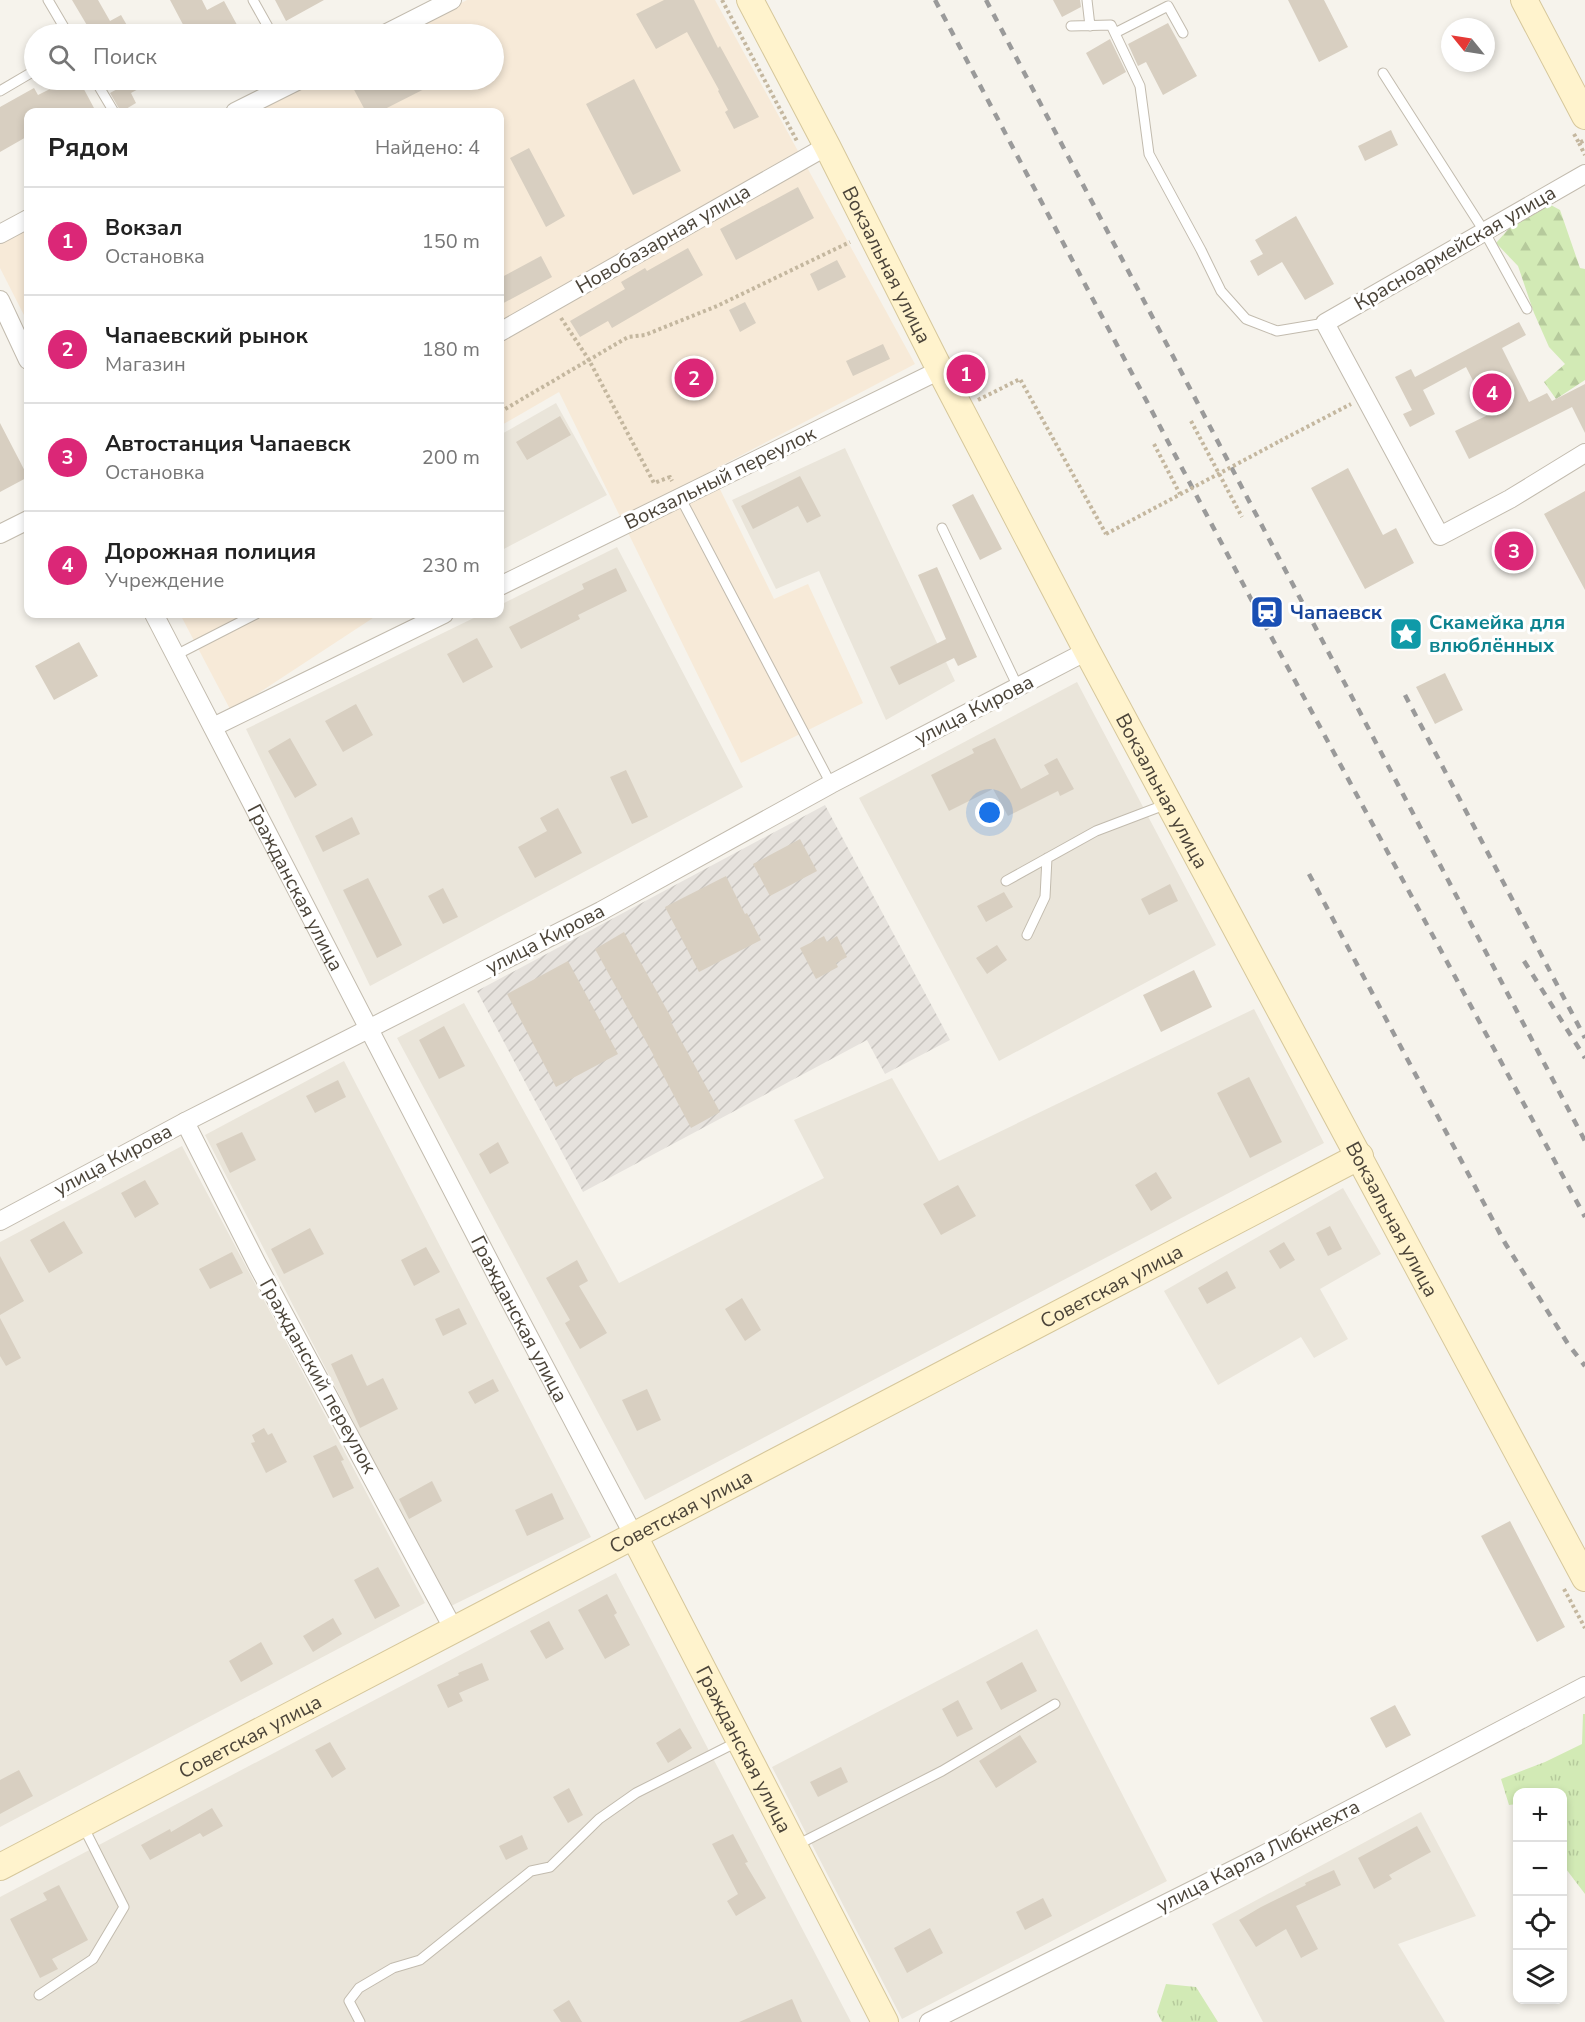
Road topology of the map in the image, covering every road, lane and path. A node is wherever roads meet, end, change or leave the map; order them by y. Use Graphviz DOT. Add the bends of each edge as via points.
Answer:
graph roads {
  1 [pos="48,0"];
  2 [pos="253,0"];
  3 [pos="451,0"];
  4 [pos="722,0"];
  5 [pos="750,0"];
  6 [pos="1087,0"];
  7 [pos="1524,0"];
  8 [pos="62,24"];
  9 [pos="266,24"];
  10 [pos="404,24"];
  11 [pos="1071,26"];
  12 [pos="1090,26"];
  13 [pos="1115,33"];
  14 [pos="1183,33"];
  15 [pos="1383,73"];
  16 [pos="24,77"];
  17 [pos="101,90"];
  18 [pos="278,90"];
  19 [pos="0,91"];
  20 [pos="112,108"];
  21 [pos="243,108"];
  22 [pos="1585,116"];
  23 [pos="1579,143"];
  24 [pos="816,152"];
  25 [pos="1585,155"];
  26 [pos="1585,174"];
  27 [pos="24,221"];
  28 [pos="845,231"];
  29 [pos="1484,231"];
  30 [pos="0,234"];
  31 [pos="0,300"];
  32 [pos="553,301"];
  33 [pos="1527,309"];
  34 [pos="1325,323"];
  35 [pos="504,330"];
  36 [pos="24,351"];
  37 [pos="589,360"];
  38 [pos="940,370"];
  39 [pos="1346,406"];
  40 [pos="504,410"];
  41 [pos="1191,421"];
  42 [pos="1154,444"];
  43 [pos="1585,453"];
  44 [pos="1072,471"];
  45 [pos="1219,474"];
  46 [pos="1180,494"];
  47 [pos="680,498"];
  48 [pos="1242,517"];
  49 [pos="24,522"];
  50 [pos="942,528"];
  51 [pos="0,534"];
  52 [pos="504,584"];
  53 [pos="156,618"];
  54 [pos="248,618"];
  55 [pos="436,618"];
  56 [pos="1087,651"];
  57 [pos="176,655"];
  58 [pos="1018,687"];
  59 [pos="213,727"];
  60 [pos="831,784"];
  61 [pos="1169,803"];
  62 [pos="1047,858"];
  63 [pos="1006,881"];
  64 [pos="1027,934"];
  65 [pos="370,1029"];
  66 [pos="185,1122"];
  67 [pos="1360,1156"];
  68 [pos="0,1221"];
  69 [pos="634,1536"];
  70 [pos="1585,1578"];
  71 [pos="454,1629"];
  72 [pos="1585,1686"];
  73 [pos="1054,1704"];
  74 [pos="741,1740"];
  75 [pos="81,1824"];
  76 [pos="795,1846"];
  77 [pos="0,1867"];
  78 [pos="39,1995"];
  79 [pos="360,2022"];
  80 [pos="885,2022"];
  81 [pos="929,2022"];
  1 -- 8 [label="lane"];
  2 -- 9 [label="lane"];
  3 -- 10 [label="street"];
  4 -- 24 [label="path"];
  5 -- 24 [label="street, Вокзальная улица"];
  6 -- 12 [label="lane"];
  7 -- 22 [label="street"];
  11 -- 12 [label="lane"];
  12 -- 13 [label="lane" via="1111,25"];
  13 -- 14 [label="lane" via="1168,6"];
  13 -- 34 [label="lane" via="1140,86 1149,154 1221,291 1246,320 1277,331"];
  15 -- 29 [label="lane"];
  16 -- 19 [label="lane"];
  17 -- 20 [label="lane"];
  18 -- 21 [label="street"];
  23 -- 25 [label="path"];
  24 -- 32 [label="street, Новобазарная улица"];
  24 -- 38 [label="street, Вокзальная улица"];
  26 -- 29 [label="street, Красноармейская улица"];
  27 -- 30 [label="street"];
  28 -- 37 [label="path" via="850,242 717,306 645,335 628,337"];
  29 -- 33 [label="lane"];
  29 -- 34 [label="street, Красноармейская улица"];
  31 -- 36 [label="street"];
  32 -- 35 [label="street, Новобазарная улица"];
  32 -- 37 [label="path" via="564,325"];
  34 -- 43 [label="street" via="1440,537"];
  37 -- 40 [label="path"];
  37 -- 47 [label="path" via="654,483 670,477"];
  38 -- 47 [label="street, Вокзальный переулок"];
  38 -- 56 [label="street, Вокзальная улица"];
  39 -- 45 [label="path, bridge"];
  41 -- 45 [label="path"];
  42 -- 46 [label="path"];
  44 -- 46 [label="path, bridge" via="1106,534"];
  45 -- 46 [label="path, bridge"];
  45 -- 48 [label="path"];
  47 -- 52 [label="street, Вокзальный переулок"];
  47 -- 60 [label="lane"];
  49 -- 51 [label="street"];
  50 -- 58 [label="lane"];
  53 -- 57 [label="street, Гражданская улица"];
  54 -- 57 [label="lane"];
  55 -- 59 [label="street"];
  56 -- 58 [label="street, улица Кирова"];
  56 -- 61 [label="street, Вокзальная улица"];
  57 -- 59 [label="street, Гражданская улица"];
  58 -- 60 [label="street, улица Кирова"];
  59 -- 65 [label="street, Гражданская улица"];
  60 -- 65 [label="street, улица Кирова" via="601,911"];
  61 -- 62 [label="lane" via="1095,831"];
  61 -- 67 [label="street, Вокзальная улица"];
  62 -- 63 [label="lane"];
  62 -- 64 [label="lane" via="1045,897"];
  65 -- 66 [label="street, улица Кирова"];
  65 -- 69 [label="street, Гражданская улица"];
  66 -- 68 [label="street, улица Кирова"];
  66 -- 71 [label="street, Гражданский переулок"];
  67 -- 69 [label="street, Советская улица"];
  67 -- 70 [label="street, Вокзальная улица"];
  69 -- 71 [label="street, Советская улица"];
  69 -- 74 [label="street, Гражданская улица"];
  71 -- 75 [label="street, Советская улица"];
  72 -- 81 [label="street, улица Карла Либкнехта" via="1261,1856"];
  73 -- 76 [label="lane" via="942,1771"];
  74 -- 76 [label="street, Гражданская улица"];
  74 -- 79 [label="lane" via="636,1793 599,1820 550,1867 531,1871 420,1960 393,1968 359,1988 350,2001"];
  75 -- 77 [label="street, Советская улица"];
  75 -- 78 [label="lane" via="124,1907 93,1959"];
  76 -- 80 [label="street, Гражданская улица"];
}
